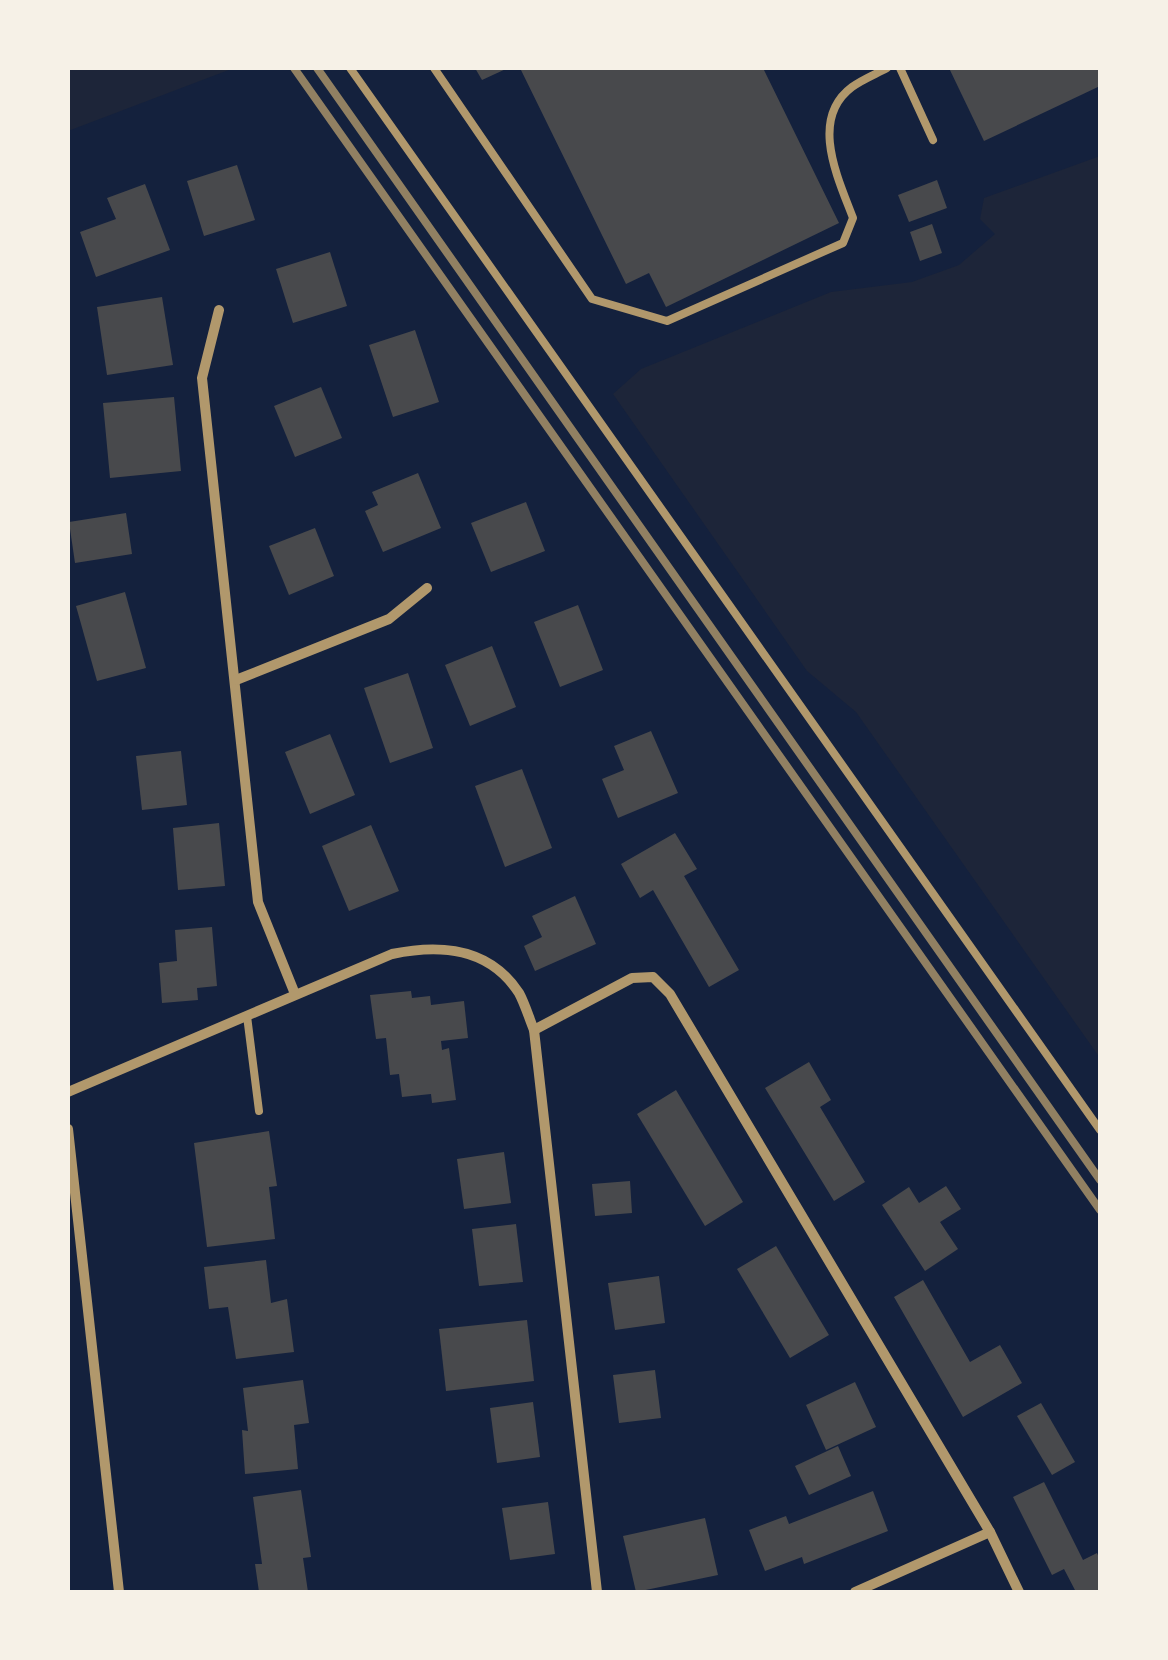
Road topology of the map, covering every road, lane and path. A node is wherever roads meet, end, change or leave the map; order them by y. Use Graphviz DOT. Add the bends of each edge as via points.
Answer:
graph roads {
  1 [pos="350,68"];
  2 [pos="434,68"];
  3 [pos="887,68"];
  4 [pos="900,68"];
  5 [pos="933,140"];
  6 [pos="219,310"];
  7 [pos="427,588"];
  8 [pos="236,680"];
  9 [pos="295,994"];
  10 [pos="247,1016"];
  11 [pos="534,1030"];
  12 [pos="68,1092"];
  13 [pos="259,1112"];
  14 [pos="68,1129"];
  15 [pos="1100,1130"];
  16 [pos="990,1532"];
  17 [pos="119,1592"];
  18 [pos="597,1592"];
  19 [pos="855,1592"];
  20 [pos="1018,1592"];
  1 -- 15 [label="lane"];
  2 -- 3 [label="lane" via="592,299 667,320 843,243 853,218 833,166 828,121 849,89"];
  4 -- 5 [label="lane"];
  6 -- 8 [label="street" via="202,378"];
  7 -- 8 [label="street" via="389,618"];
  8 -- 9 [label="street" via="258,902"];
  9 -- 10 [label="street"];
  9 -- 11 [label="street" via="428,946 494,966 519,994"];
  10 -- 12 [label="street"];
  10 -- 13 [label="lane"];
  11 -- 16 [label="street" via="632,978 653,977 670,994"];
  11 -- 18 [label="street"];
  14 -- 17 [label="street"];
  16 -- 19 [label="street"];
  16 -- 20 [label="street"];
}
